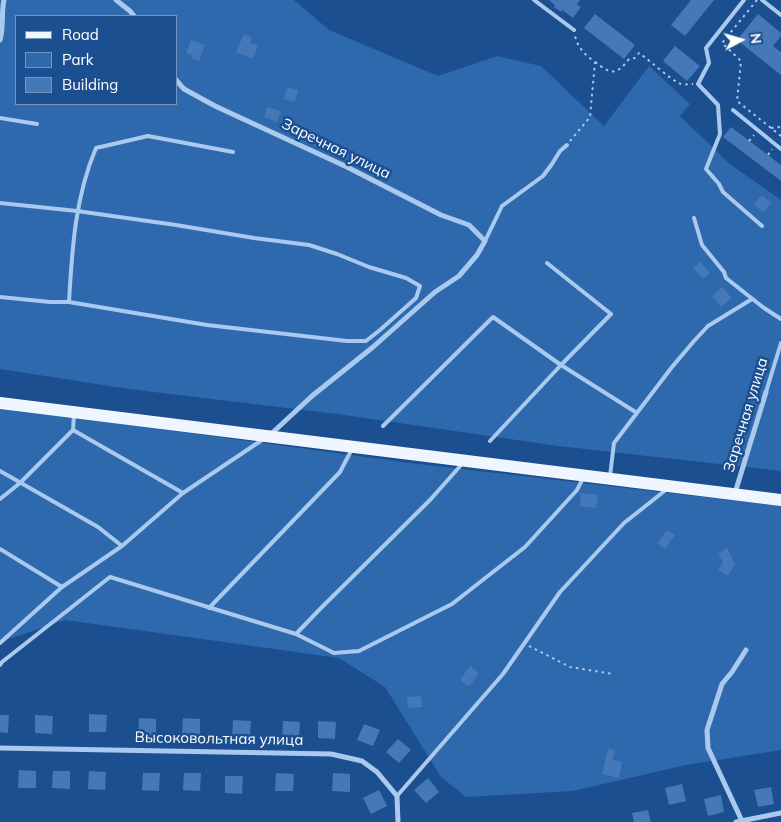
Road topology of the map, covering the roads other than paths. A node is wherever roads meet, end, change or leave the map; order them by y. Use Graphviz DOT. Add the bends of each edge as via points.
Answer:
graph roads {
  1 [pos="4,0"];
  2 [pos="116,0"];
  3 [pos="534,0"];
  4 [pos="744,0"];
  5 [pos="762,0"];
  6 [pos="133,15"];
  7 [pos="781,15"];
  8 [pos="574,30"];
  9 [pos="0,40"];
  10 [pos="178,82"];
  11 [pos="733,110"];
  12 [pos="0,118"];
  13 [pos="37,124"];
  14 [pos="567,145"];
  15 [pos="781,149"];
  16 [pos="233,152"];
  17 [pos="0,203"];
  18 [pos="77,212"];
  19 [pos="694,218"];
  20 [pos="762,226"];
  21 [pos="485,241"];
  22 [pos="547,263"];
  23 [pos="0,297"];
  24 [pos="752,299"];
  25 [pos="69,302"];
  26 [pos="781,319"];
  27 [pos="781,343"];
  28 [pos="561,365"];
  29 [pos="766,392"];
  30 [pos="0,403"];
  31 [pos="74,412"];
  32 [pos="637,413"];
  33 [pos="383,426"];
  34 [pos="73,430"];
  35 [pos="267,436"];
  36 [pos="490,441"];
  37 [pos="354,446"];
  38 [pos="465,460"];
  39 [pos="0,471"];
  40 [pos="584,476"];
  41 [pos="610,478"];
  42 [pos="20,482"];
  43 [pos="670,486"];
  44 [pos="183,493"];
  45 [pos="735,494"];
  46 [pos="0,499"];
  47 [pos="781,500"];
  48 [pos="122,546"];
  49 [pos="0,549"];
  50 [pos="62,588"];
  51 [pos="209,608"];
  52 [pos="296,634"];
  53 [pos="0,643"];
  54 [pos="746,650"];
  55 [pos="0,665"];
  56 [pos="0,748"];
  57 [pos="396,796"];
  58 [pos="781,812"];
  59 [pos="739,821"];
  60 [pos="398,822"];
  1 -- 9 [label="street"];
  2 -- 6 [label="street"];
  3 -- 8 [label="lane"];
  4 -- 20 [label="lane" via="706,48 709,63 698,84 718,104 720,134 706,169 722,192"];
  5 -- 7 [label="lane"];
  10 -- 21 [label="street, Заречная улица" via="215,106 441,215 469,225"];
  11 -- 15 [label="lane"];
  12 -- 13 [label="lane"];
  14 -- 21 [label="lane" via="543,176 502,206"];
  16 -- 18 [label="lane" via="148,136 96,148"];
  17 -- 18 [label="lane"];
  18 -- 25 [label="lane"];
  18 -- 25 [label="lane" via="309,246 406,278 420,286 416,298 366,341 207,325"];
  19 -- 24 [label="lane" via="702,245 726,278"];
  21 -- 35 [label="street" via="459,276 435,292"];
  22 -- 28 [label="lane" via="611,314"];
  23 -- 25 [label="lane"];
  24 -- 26 [label="lane"];
  24 -- 32 [label="lane" via="708,326"];
  27 -- 29 [label="lane, Заречная улица"];
  28 -- 32 [label="lane"];
  28 -- 33 [label="lane" via="493,317"];
  28 -- 36 [label="lane"];
  29 -- 45 [label="street, Заречная улица"];
  30 -- 31 [label="main road"];
  31 -- 34 [label="lane"];
  31 -- 35 [label="main road"];
  32 -- 41 [label="lane" via="614,443"];
  34 -- 42 [label="lane"];
  34 -- 44 [label="lane"];
  35 -- 37 [label="main road"];
  35 -- 44 [label="lane"];
  37 -- 38 [label="main road"];
  37 -- 51 [label="lane" via="340,472"];
  38 -- 40 [label="main road"];
  38 -- 52 [label="lane" via="430,500"];
  39 -- 42 [label="lane"];
  40 -- 41 [label="main road"];
  40 -- 52 [label="lane" via="577,490 525,547 452,604 359,651 334,653"];
  41 -- 43 [label="main road"];
  42 -- 46 [label="lane"];
  42 -- 48 [label="lane" via="98,527"];
  43 -- 45 [label="main road"];
  43 -- 57 [label="lane" via="624,523 560,592 503,674"];
  44 -- 48 [label="lane"];
  45 -- 47 [label="main road"];
  48 -- 50 [label="lane"];
  49 -- 50 [label="lane"];
  50 -- 53 [label="lane"];
  51 -- 52 [label="lane"];
  51 -- 55 [label="lane" via="110,577"];
  54 -- 59 [label="street" via="722,684 707,730 708,748"];
  56 -- 57 [label="street, Высоковольтная улица" via="331,754 362,761 378,772"];
  57 -- 60 [label="street"];
  58 -- 59 [label="street"];
}
